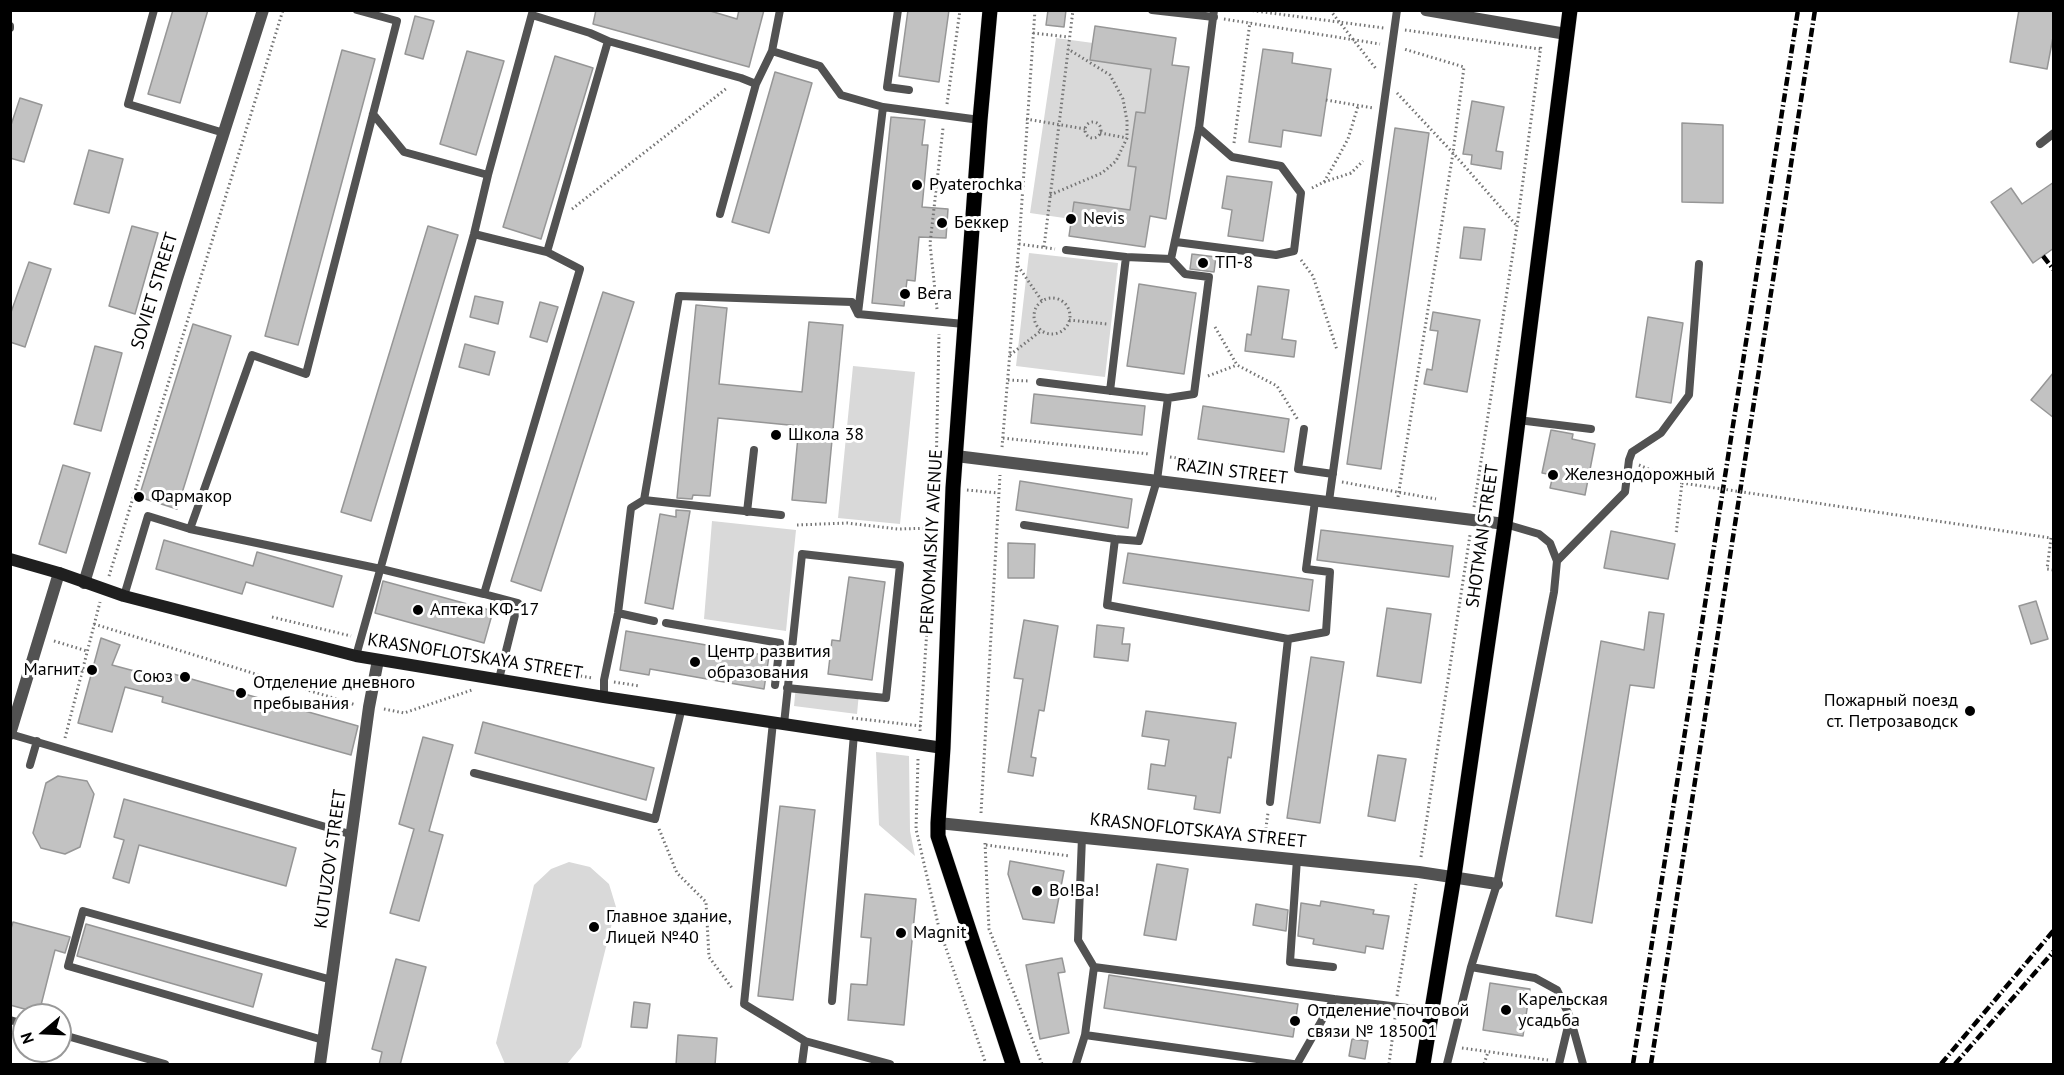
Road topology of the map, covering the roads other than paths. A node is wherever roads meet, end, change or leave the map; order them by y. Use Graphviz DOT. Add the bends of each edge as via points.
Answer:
graph roads {
  1 [pos="154,10"];
  2 [pos="263,10"];
  3 [pos="357,10"];
  4 [pos="780,10"];
  5 [pos="898,10"];
  6 [pos="990,10"];
  7 [pos="1152,10"];
  8 [pos="1397,10"];
  9 [pos="1426,10"];
  10 [pos="1570,10"];
  11 [pos="532,13"];
  12 [pos="1214,14"];
  13 [pos="1566,34"];
  14 [pos="608,41"];
  15 [pos="772,51"];
  16 [pos="756,84"];
  17 [pos="909,90"];
  18 [pos="883,107"];
  19 [pos="373,114"];
  20 [pos="980,120"];
  21 [pos="1199,128"];
  22 [pos="2054,133"];
  23 [pos="224,134"];
  24 [pos="2040,144"];
  25 [pos="488,175"];
  26 [pos="720,214"];
  27 [pos="474,234"];
  28 [pos="1176,242"];
  29 [pos="1066,250"];
  30 [pos="547,252"];
  31 [pos="1126,257"];
  32 [pos="1171,259"];
  33 [pos="1699,264"];
  34 [pos="858,314"];
  35 [pos="964,324"];
  36 [pos="1040,382"];
  37 [pos="1110,391"];
  38 [pos="1168,398"];
  39 [pos="1518,420"];
  40 [pos="1304,429"];
  41 [pos="1592,429"];
  42 [pos="754,450"];
  43 [pos="956,456"];
  44 [pos="1332,477"];
  45 [pos="1156,480"];
  46 [pos="644,500"];
  47 [pos="1315,501"];
  48 [pos="1329,501"];
  49 [pos="747,512"];
  50 [pos="781,515"];
  51 [pos="1505,524"];
  52 [pos="1024,525"];
  53 [pos="190,529"];
  54 [pos="1115,539"];
  55 [pos="10,559"];
  56 [pos="1557,561"];
  57 [pos="381,569"];
  58 [pos="59,573"];
  59 [pos="84,583"];
  60 [pos="484,594"];
  61 [pos="124,596"];
  62 [pos="618,614"];
  63 [pos="654,621"];
  64 [pos="666,623"];
  65 [pos="1288,639"];
  66 [pos="356,656"];
  67 [pos="378,660"];
  68 [pos="501,679"];
  69 [pos="775,685"];
  70 [pos="787,688"];
  71 [pos="604,697"];
  72 [pos="682,707"];
  73 [pos="778,723"];
  74 [pos="10,734"];
  75 [pos="854,734"];
  76 [pos="37,741"];
  77 [pos="943,748"];
  78 [pos="30,765"];
  79 [pos="474,773"];
  80 [pos="1270,802"];
  81 [pos="938,823"];
  82 [pos="353,836"];
  83 [pos="1082,837"];
  84 [pos="1297,860"];
  85 [pos="1454,876"];
  86 [pos="1497,884"];
  87 [pos="1334,967"];
  88 [pos="1471,967"];
  89 [pos="1094,968"];
  90 [pos="332,980"];
  91 [pos="1336,998"];
  92 [pos="832,1001"];
  93 [pos="1432,1011"];
  94 [pos="1570,1017"];
  95 [pos="1085,1035"];
  96 [pos="72,1038"];
  97 [pos="323,1040"];
  98 [pos="805,1041"];
  99 [pos="1559,1063"];
  100 [pos="165,1065"];
  101 [pos="320,1065"];
  102 [pos="801,1065"];
  103 [pos="890,1065"];
  104 [pos="1013,1065"];
  105 [pos="1076,1065"];
  106 [pos="1293,1065"];
  107 [pos="1297,1065"];
  108 [pos="1423,1065"];
  109 [pos="1447,1065"];
  110 [pos="1583,1065"];
  1 -- 23 [label="lane" via="128,104"];
  2 -- 23 [label="street, SOVIET STREET"];
  3 -- 19 [label="lane" via="397,21"];
  4 -- 15 [label="lane"];
  5 -- 17 [label="lane" via="887,87"];
  6 -- 20 [label="main road, PERVOMAISKIY AVENUE"];
  7 -- 12 [label="lane"];
  8 -- 44 [label="lane"];
  9 -- 13 [label="street"];
  10 -- 13 [label="main road, SHOTMAN STREET"];
  11 -- 14 [label="lane"];
  11 -- 25 [label="lane"];
  12 -- 21 [label="lane"];
  13 -- 39 [label="main road, SHOTMAN STREET"];
  14 -- 16 [label="lane"];
  14 -- 30 [label="lane"];
  15 -- 16 [label="lane"];
  15 -- 18 [label="lane" via="820,66 841,95"];
  16 -- 26 [label="lane"];
  18 -- 20 [label="lane"];
  18 -- 34 [label="lane"];
  19 -- 25 [label="lane" via="404,152"];
  19 -- 53 [label="lane" via="306,374 252,355"];
  20 -- 35 [label="main road, PERVOMAISKIY AVENUE"];
  21 -- 28 [label="lane"];
  21 -- 28 [label="lane" via="1232,157 1281,165 1301,193 1294,251 1276,255"];
  22 -- 24 [label="lane"];
  23 -- 59 [label="street, SOVIET STREET"];
  25 -- 27 [label="lane"];
  27 -- 30 [label="lane"];
  27 -- 57 [label="lane"];
  28 -- 32 [label="lane"];
  29 -- 31 [label="lane"];
  30 -- 60 [label="lane" via="580,269"];
  31 -- 32 [label="lane"];
  31 -- 37 [label="lane"];
  32 -- 38 [label="lane" via="1185,274 1209,278 1194,394"];
  33 -- 56 [label="lane" via="1689,395 1661,433 1632,452 1625,492"];
  34 -- 35 [label="lane"];
  34 -- 46 [label="lane" via="852,302 679,296"];
  35 -- 43 [label="main road, PERVOMAISKIY AVENUE"];
  36 -- 37 [label="lane"];
  37 -- 38 [label="lane"];
  38 -- 45 [label="lane"];
  39 -- 41 [label="lane"];
  39 -- 51 [label="main road, SHOTMAN STREET"];
  40 -- 44 [label="lane" via="1298,469"];
  42 -- 49 [label="lane"];
  43 -- 45 [label="street, RAZIN STREET"];
  43 -- 77 [label="main road, PERVOMAISKIY AVENUE"];
  44 -- 48 [label="lane"];
  45 -- 47 [label="street, RAZIN STREET"];
  45 -- 54 [label="lane" via="1139,542"];
  46 -- 49 [label="lane"];
  46 -- 62 [label="lane" via="631,508"];
  47 -- 48 [label="street, RAZIN STREET"];
  47 -- 65 [label="lane" via="1306,569 1330,572 1326,632"];
  48 -- 51 [label="street, RAZIN STREET"];
  49 -- 50 [label="lane"];
  51 -- 56 [label="lane" via="1539,534 1550,543"];
  51 -- 85 [label="main road, SHOTMAN STREET"];
  52 -- 54 [label="lane"];
  53 -- 57 [label="lane"];
  53 -- 61 [label="lane" via="148,516"];
  54 -- 65 [label="lane" via="1107,604"];
  55 -- 58 [label="street, KRASNOFLOTSKAYA STREET"];
  56 -- 86 [label="lane"];
  57 -- 60 [label="lane"];
  57 -- 66 [label="lane"];
  58 -- 59 [label="street, KRASNOFLOTSKAYA STREET"];
  58 -- 74 [label="street"];
  59 -- 61 [label="street, KRASNOFLOTSKAYA STREET"];
  60 -- 68 [label="lane" via="518,603"];
  61 -- 66 [label="street, KRASNOFLOTSKAYA STREET"];
  62 -- 63 [label="lane"];
  62 -- 71 [label="lane"];
  64 -- 69 [label="lane" via="780,643"];
  65 -- 80 [label="lane"];
  66 -- 67 [label="street, KRASNOFLOTSKAYA STREET"];
  67 -- 68 [label="street, KRASNOFLOTSKAYA STREET"];
  67 -- 82 [label="street, KUTUZOV STREET"];
  68 -- 71 [label="street, KRASNOFLOTSKAYA STREET"];
  70 -- 70 [label="lane" via="886,698 900,565 802,554"];
  70 -- 73 [label="lane"];
  71 -- 72 [label="street, KRASNOFLOTSKAYA STREET"];
  72 -- 73 [label="street, KRASNOFLOTSKAYA STREET"];
  72 -- 79 [label="lane" via="655,819"];
  73 -- 75 [label="street, KRASNOFLOTSKAYA STREET"];
  73 -- 98 [label="lane" via="744,1004"];
  74 -- 76 [label="lane"];
  75 -- 77 [label="street, KRASNOFLOTSKAYA STREET"];
  75 -- 92 [label="lane"];
  76 -- 78 [label="lane"];
  76 -- 82 [label="lane"];
  77 -- 81 [label="main road, PERVOMAISKIY AVENUE"];
  81 -- 83 [label="street, KRASNOFLOTSKAYA STREET"];
  81 -- 104 [label="main road, PERVOMAISKIY AVENUE" via="938,836"];
  82 -- 90 [label="street, KUTUZOV STREET"];
  83 -- 84 [label="street, KRASNOFLOTSKAYA STREET"];
  83 -- 89 [label="lane" via="1078,940"];
  84 -- 85 [label="street, KRASNOFLOTSKAYA STREET"];
  84 -- 87 [label="lane" via="1290,962"];
  85 -- 86 [label="street, KRASNOFLOTSKAYA STREET"];
  85 -- 93 [label="main road, SHOTMAN STREET"];
  86 -- 88 [label="lane"];
  88 -- 94 [label="lane" via="1535,978 1557,990"];
  88 -- 109 [label="lane"];
  89 -- 91 [label="lane"];
  89 -- 95 [label="lane"];
  90 -- 97 [label="street, KUTUZOV STREET"];
  90 -- 97 [label="lane" via="83,912 68,966"];
  91 -- 93 [label="lane"];
  91 -- 107 [label="lane"];
  93 -- 108 [label="main road, SHOTMAN STREET"];
  94 -- 99 [label="lane"];
  94 -- 110 [label="lane"];
  95 -- 105 [label="lane"];
  95 -- 106 [label="lane"];
  96 -- 100 [label="lane"];
  97 -- 101 [label="street, KUTUZOV STREET"];
  98 -- 102 [label="lane"];
  98 -- 103 [label="lane"];
}
